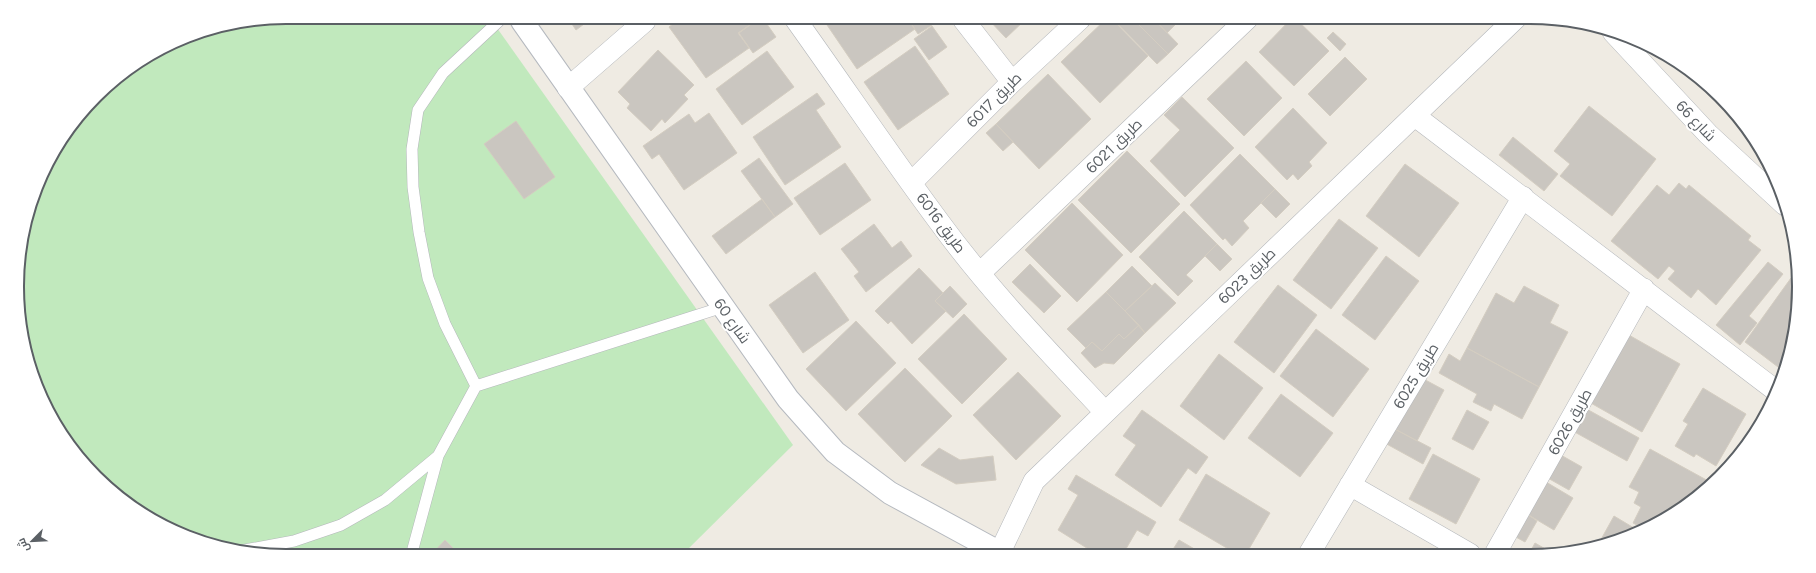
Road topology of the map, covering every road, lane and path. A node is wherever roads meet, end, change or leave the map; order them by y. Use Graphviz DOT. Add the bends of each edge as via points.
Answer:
graph roads {
  1 [pos="496,24"];
  2 [pos="524,24"];
  3 [pos="640,24"];
  4 [pos="799,24"];
  5 [pos="967,24"];
  6 [pos="1075,24"];
  7 [pos="1242,24"];
  8 [pos="1510,24"];
  9 [pos="1621,41"];
  10 [pos="1012,82"];
  11 [pos="568,88"];
  12 [pos="1415,116"];
  13 [pos="911,183"];
  14 [pos="1523,197"];
  15 [pos="1776,197"];
  16 [pos="980,274"];
  17 [pos="1644,290"];
  18 [pos="723,307"];
  19 [pos="476,386"];
  20 [pos="1772,388"];
  21 [pos="1105,412"];
  22 [pos="438,456"];
  23 [pos="1350,485"];
  24 [pos="259,547"];
  25 [pos="413,549"];
  26 [pos="993,549"];
  27 [pos="1004,549"];
  28 [pos="1312,549"];
  29 [pos="1461,549"];
  30 [pos="1498,549"];
  1 -- 19 [label="lane" via="443,73 418,110 412,149 413,187 428,278 445,324"];
  2 -- 11 [label="street, شارع 60"];
  3 -- 11 [label="street"];
  4 -- 13 [label="street, طريق 6016"];
  5 -- 10 [label="street"];
  6 -- 10 [label="street, طريق 6017"];
  7 -- 16 [label="street, طريق 6021"];
  8 -- 12 [label="street, طريق 6023"];
  9 -- 15 [label="street, شارع 66" via="1708,134"];
  10 -- 13 [label="street, طريق 6017"];
  11 -- 18 [label="street, شارع 60"];
  12 -- 14 [label="street"];
  12 -- 21 [label="street, طريق 6023"];
  13 -- 16 [label="street, طريق 6016"];
  14 -- 17 [label="street"];
  14 -- 23 [label="street, طريق 6025"];
  16 -- 21 [label="street, طريق 6016"];
  17 -- 20 [label="street"];
  17 -- 30 [label="street, طريق 6026"];
  18 -- 19 [label="lane"];
  18 -- 26 [label="street, شارع 60" via="788,399 835,452 890,492"];
  19 -- 22 [label="lane"];
  21 -- 27 [label="street, طريق 6023" via="1034,481"];
  22 -- 24 [label="lane" via="385,500 341,524 294,541"];
  22 -- 25 [label="lane"];
  23 -- 28 [label="street, طريق 6025"];
  23 -- 29 [label="street"];
}
